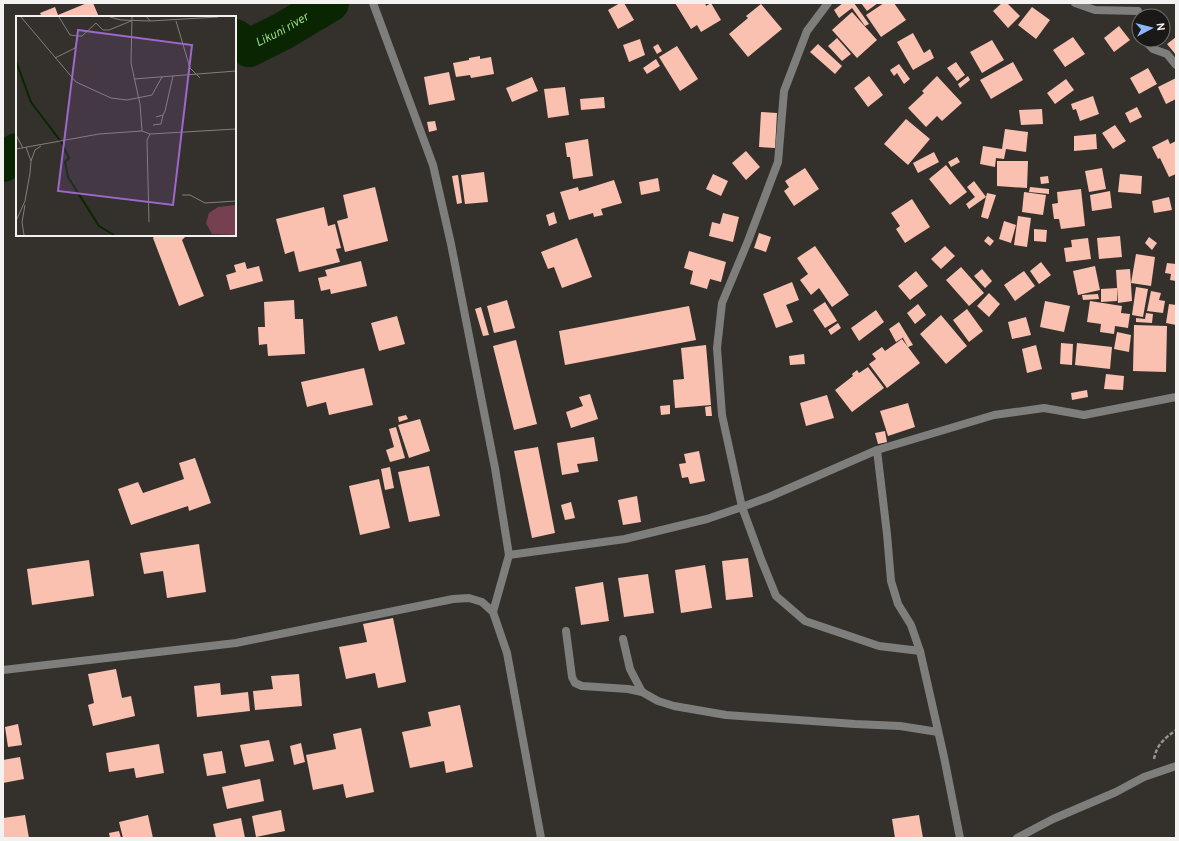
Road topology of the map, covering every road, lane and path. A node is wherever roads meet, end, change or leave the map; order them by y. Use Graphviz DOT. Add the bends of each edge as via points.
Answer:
graph roads {
  1 [pos="373,3"];
  2 [pos="828,3"];
  3 [pos="1074,3"];
  4 [pos="1131,10"];
  5 [pos="1153,48"];
  6 [pos="1176,65"];
  7 [pos="1176,397"];
  8 [pos="877,450"];
  9 [pos="742,507"];
  10 [pos="508,555"];
  11 [pos="493,612"];
  12 [pos="566,631"];
  13 [pos="624,639"];
  14 [pos="920,651"];
  15 [pos="3,670"];
  16 [pos="642,692"];
  17 [pos="1176,730"];
  18 [pos="938,732"];
  19 [pos="1176,766"];
  20 [pos="1151,775"];
  21 [pos="541,838"];
  22 [pos="960,838"];
  23 [pos="1017,838"];
  1 -- 10 [label="street" via="433,165 452,244 495,468"];
  2 -- 9 [label="street" via="807,31 784,91 778,162 722,303 717,348 722,415"];
  3 -- 4 [label="street" via="1095,10"];
  5 -- 6 [label="street" via="1167,54"];
  7 -- 8 [label="street" via="1084,415 1044,408 994,415"];
  8 -- 9 [label="street"];
  8 -- 14 [label="street" via="891,580 898,604 911,625"];
  9 -- 10 [label="street" via="707,519 625,539"];
  9 -- 14 [label="street" via="776,596 804,621 879,646"];
  10 -- 11 [label="street"];
  11 -- 15 [label="street" via="482,602 469,598 453,599 236,643"];
  11 -- 21 [label="street" via="507,653"];
  12 -- 16 [label="street" via="575,683 582,686"];
  13 -- 16 [label="street" via="630,669"];
  14 -- 18 [label="street"];
  16 -- 18 [label="street" via="674,706 726,715 900,726"];
  17 -- 20 [label="path" via="1157,747"];
  18 -- 22 [label="street"];
  19 -- 20 [label="street"];
  20 -- 23 [label="street" via="1052,819"];
}
